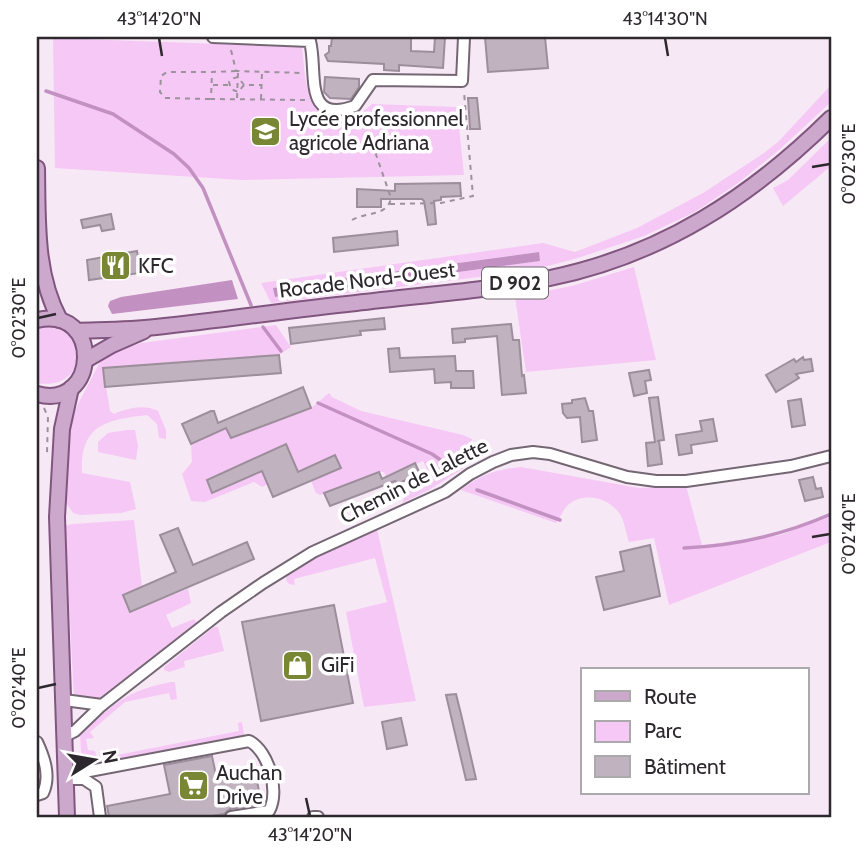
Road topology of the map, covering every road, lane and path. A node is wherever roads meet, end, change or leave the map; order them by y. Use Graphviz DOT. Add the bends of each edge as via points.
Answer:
graph roads {
  1 [pos="213,37"];
  2 [pos="224,37"];
  3 [pos="464,37"];
  4 [pos="237,71"];
  5 [pos="212,72"];
  6 [pos="262,72"];
  7 [pos="313,73"];
  8 [pos="238,77"];
  9 [pos="462,81"];
  10 [pos="212,85"];
  11 [pos="229,85"];
  12 [pos="244,85"];
  13 [pos="262,85"];
  14 [pos="238,92"];
  15 [pos="211,99"];
  16 [pos="237,99"];
  17 [pos="261,100"];
  18 [pos="317,100"];
  19 [pos="357,104"];
  20 [pos="831,118"];
  21 [pos="37,168"];
  22 [pos="390,204"];
  23 [pos="352,220"];
  24 [pos="40,253"];
  25 [pos="37,273"];
  26 [pos="37,320"];
  27 [pos="60,320"];
  28 [pos="154,327"];
  29 [pos="77,331"];
  30 [pos="86,360"];
  31 [pos="71,388"];
  32 [pos="39,398"];
  33 [pos="55,429"];
  34 [pos="831,456"];
  35 [pos="64,700"];
  36 [pos="102,705"];
  37 [pos="65,736"];
  38 [pos="37,742"];
  39 [pos="66,778"];
  40 [pos="37,795"];
  41 [pos="67,817"];
  42 [pos="100,817"];
  43 [pos="231,817"];
  1 -- 2 [label="street"];
  2 -- 4 [label="path"];
  2 -- 7 [label="street" via="310,41"];
  3 -- 9 [label="street"];
  4 -- 5 [label="path"];
  4 -- 6 [label="path"];
  4 -- 8 [label="path"];
  5 -- 10 [label="path"];
  5 -- 15 [label="path" via="167,72 161,76 160,92 165,97"];
  6 -- 7 [label="path"];
  6 -- 13 [label="path"];
  7 -- 18 [label="street"];
  8 -- 11 [label="path"];
  8 -- 12 [label="path"];
  8 -- 14 [label="path"];
  9 -- 19 [label="street" via="373,80"];
  9 -- 22 [label="path" via="472,196 441,203"];
  10 -- 11 [label="path"];
  10 -- 15 [label="path"];
  11 -- 14 [label="path"];
  12 -- 13 [label="path"];
  12 -- 14 [label="path"];
  13 -- 17 [label="path"];
  14 -- 16 [label="path"];
  15 -- 16 [label="path"];
  16 -- 17 [label="path"];
  17 -- 18 [label="path"];
  18 -- 19 [label="street" via="336,111"];
  19 -- 22 [label="path" via="388,185"];
  20 -- 28 [label="main road, Rocade Nord-Ouest / D 902" via="778,167 698,224 612,261 551,278 489,288"];
  21 -- 24 [label="main road"];
  22 -- 23 [label="path" via="384,211"];
  24 -- 25 [label="main road"];
  24 -- 27 [label="main road" via="50,300"];
  26 -- 27 [label="main road"];
  27 -- 29 [label="main road"];
  28 -- 29 [label="main road, Rocade Nord-Ouest / D 902"];
  28 -- 30 [label="main road, Rocade Nord-Ouest / D 902"];
  29 -- 30 [label="main road"];
  30 -- 31 [label="main road"];
  31 -- 32 [label="main road"];
  31 -- 33 [label="main road"];
  32 -- 33 [label="main road"];
  32 -- 33 [label="path"];
  33 -- 35 [label="main road"];
  34 -- 36 [label="street, Chemin de Lalette" via="791,466 676,481 627,477 550,454 511,455 445,492 313,552 221,612"];
  35 -- 36 [label="street"];
  35 -- 37 [label="main road"];
  36 -- 37 [label="street, Chemin de Lalette"];
  37 -- 39 [label="main road"];
  38 -- 40 [label="street" via="45,761 46,787"];
  39 -- 41 [label="main road"];
  39 -- 42 [label="street" via="93,783"];
  39 -- 43 [label="street" via="249,741 264,756 272,783 272,806 269,811"];
}
